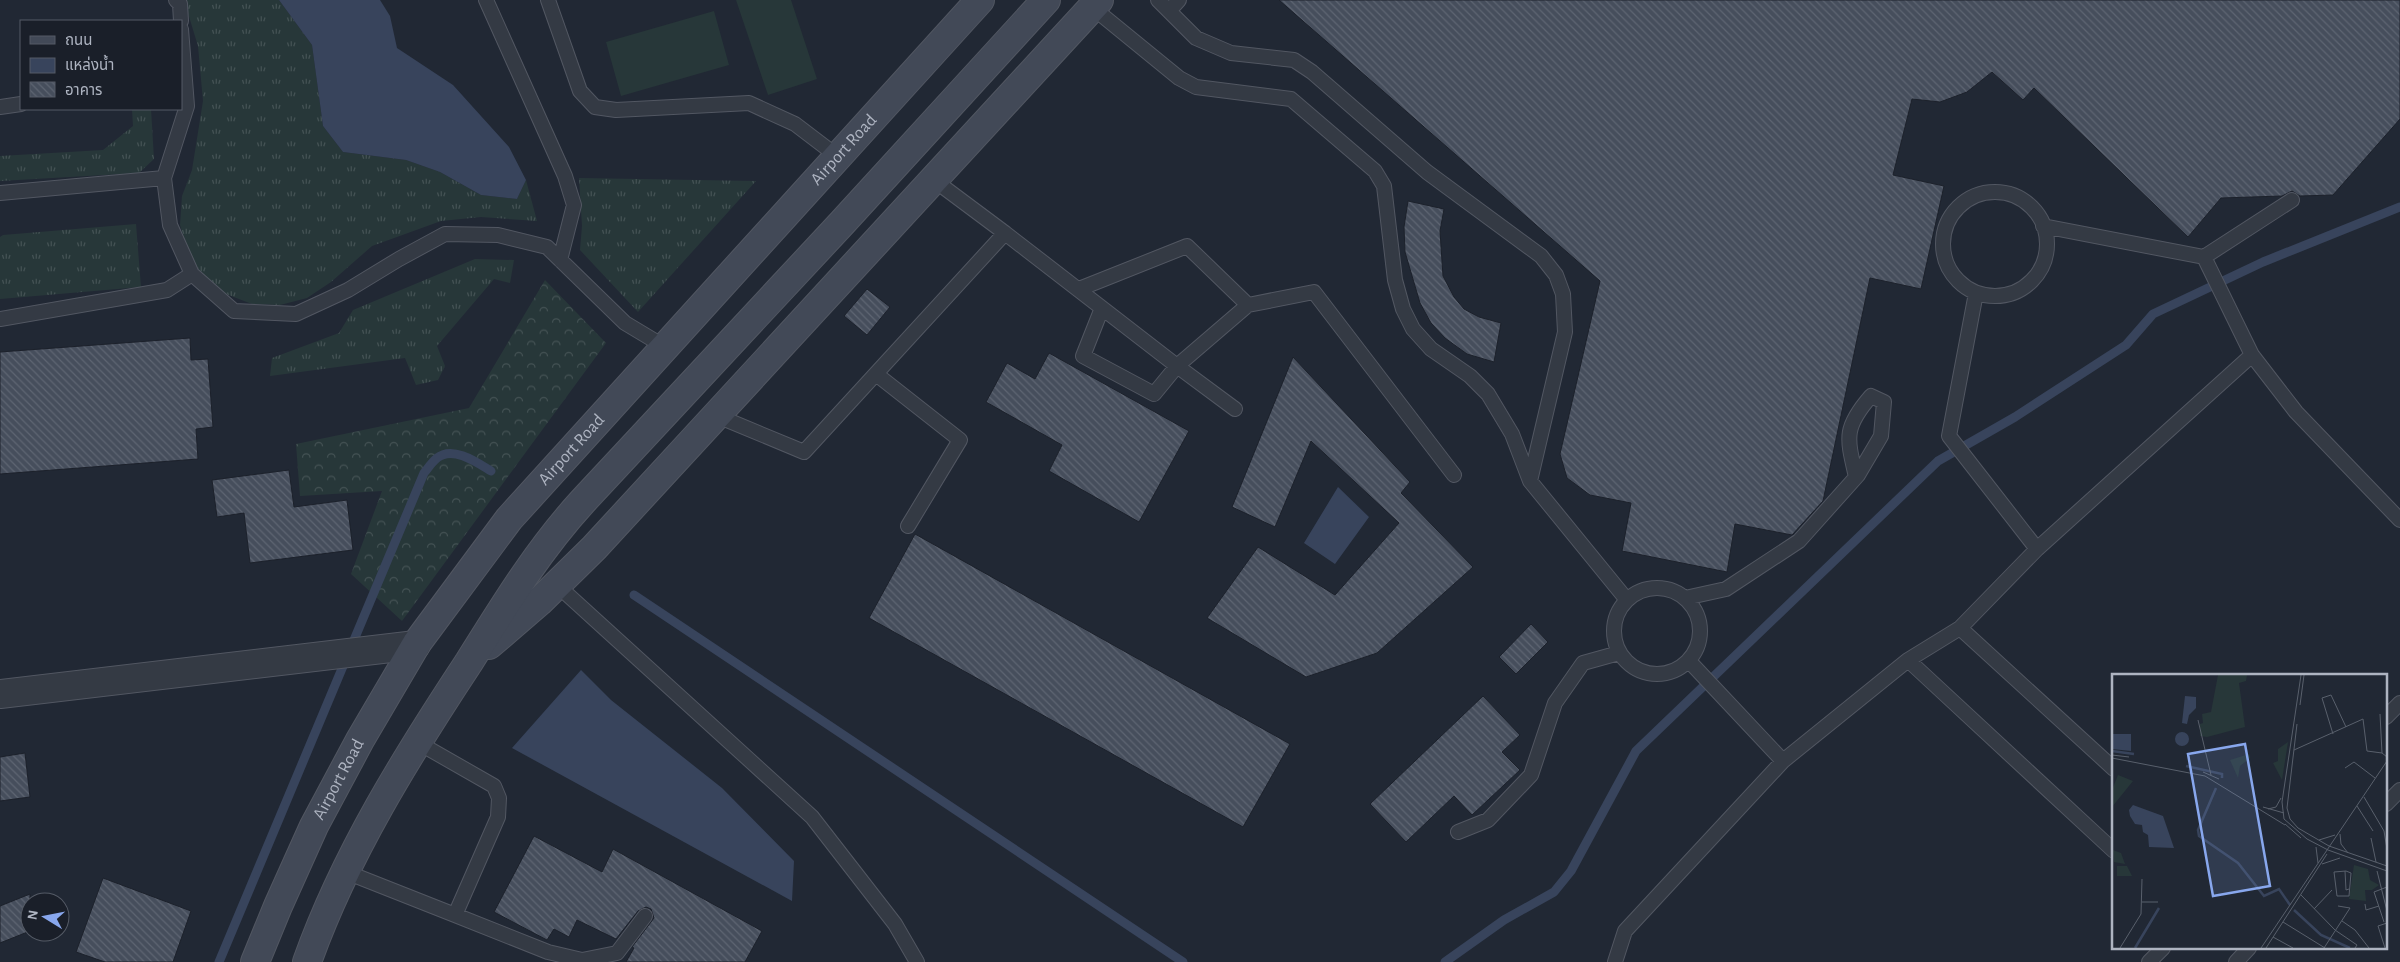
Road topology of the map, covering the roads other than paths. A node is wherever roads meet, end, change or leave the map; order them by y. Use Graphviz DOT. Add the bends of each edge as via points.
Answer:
graph roads {
  1 [pos="486,0"];
  2 [pos="548,0"];
  3 [pos="980,0"];
  4 [pos="1046,0"];
  5 [pos="1158,0"];
  6 [pos="1179,0"];
  7 [pos="178,2"];
  8 [pos="1096,4"];
  9 [pos="1169,11"];
  10 [pos="181,20"];
  11 [pos="182,42"];
  12 [pos="20,104"];
  13 [pos="0,107"];
  14 [pos="837,156"];
  15 [pos="164,178"];
  16 [pos="934,180"];
  17 [pos="0,193"];
  18 [pos="2292,200"];
  19 [pos="2044,226"];
  20 [pos="1005,233"];
  21 [pos="2204,257"];
  22 [pos="560,260"];
  23 [pos="192,274"];
  24 [pos="1079,289"];
  25 [pos="1976,293"];
  26 [pos="1248,306"];
  27 [pos="1102,308"];
  28 [pos="0,319"];
  29 [pos="665,347"];
  30 [pos="2252,356"];
  31 [pos="1176,366"];
  32 [pos="876,374"];
  33 [pos="1235,409"];
  34 [pos="715,415"];
  35 [pos="1454,476"];
  36 [pos="1856,477"];
  37 [pos="1530,481"];
  38 [pos="2400,520"];
  39 [pos="908,526"];
  40 [pos="2037,550"];
  41 [pos="557,585"];
  42 [pos="1685,598"];
  43 [pos="1627,600"];
  44 [pos="1960,628"];
  45 [pos="416,645"];
  46 [pos="1619,653"];
  47 [pos="1689,660"];
  48 [pos="1908,660"];
  49 [pos="466,665"];
  50 [pos="0,694"];
  51 [pos="2400,703"];
  52 [pos="2388,715"];
  53 [pos="417,742"];
  54 [pos="1783,762"];
  55 [pos="2112,767"];
  56 [pos="2400,790"];
  57 [pos="2388,802"];
  58 [pos="1458,832"];
  59 [pos="2112,849"];
  60 [pos="346,872"];
  61 [pos="455,915"];
  62 [pos="646,916"];
  63 [pos="2161,950"];
  64 [pos="2247,950"];
  65 [pos="255,962"];
  66 [pos="307,962"];
  67 [pos="917,962"];
  68 [pos="1615,962"];
  69 [pos="2149,962"];
  70 [pos="2236,962"];
  1 -- 22 [label="lane" via="565,176 574,205"];
  2 -- 14 [label="lane" via="580,91 595,107 616,110 749,103 795,124"];
  3 -- 14 [label="main road, Airport Road"];
  4 -- 49 [label="main road" via="563,523"];
  5 -- 9 [label="lane"];
  6 -- 9 [label="lane"];
  7 -- 10 [label="lane"];
  8 -- 16 [label="main road"];
  8 -- 37 [label="lane" via="1179,78 1196,87 1291,99 1374,171 1384,186 1395,280 1413,329 1431,350 1470,376 1488,394 1512,434"];
  9 -- 37 [label="lane" via="1196,38 1231,53 1294,60 1312,72 1427,172 1541,256 1556,274 1563,294 1565,332"];
  11 -- 15 [label="lane" via="187,106"];
  12 -- 13 [label="lane"];
  14 -- 29 [label="main road, Airport Road"];
  15 -- 17 [label="lane"];
  15 -- 23 [label="lane" via="170,225"];
  16 -- 20 [label="lane"];
  16 -- 34 [label="main road"];
  18 -- 21 [label="lane"];
  19 -- 21 [label="lane"];
  19 -- 25 [label="lane" via="2046,254 2032,282 1999,297"];
  19 -- 25 [label="lane" via="2029,204 2008,193 1989,192 1972,197 1957,208 1947,223 1943,252 1954,277"];
  20 -- 24 [label="lane"];
  20 -- 32 [label="lane"];
  21 -- 30 [label="lane"];
  22 -- 23 [label="lane" via="547,247 498,235 445,234 348,290 296,314 234,311"];
  22 -- 29 [label="lane" via="626,323"];
  23 -- 28 [label="lane" via="167,290"];
  24 -- 26 [label="lane" via="1186,246"];
  24 -- 27 [label="lane"];
  25 -- 40 [label="lane" via="1949,436"];
  26 -- 31 [label="lane"];
  26 -- 35 [label="lane" via="1314,292"];
  27 -- 31 [label="lane"];
  27 -- 31 [label="lane" via="1083,356 1154,394"];
  29 -- 45 [label="main road, Airport Road" via="509,519"];
  30 -- 38 [label="lane" via="2296,412"];
  30 -- 40 [label="lane"];
  31 -- 33 [label="lane"];
  32 -- 34 [label="lane" via="804,452"];
  32 -- 39 [label="lane" via="960,440"];
  34 -- 41 [label="main road"];
  36 -- 36 [label="lane" via="1882,436 1884,402 1871,396 1854,416 1848,443"];
  36 -- 42 [label="lane" via="1799,541 1726,589"];
  37 -- 43 [label="lane"];
  40 -- 44 [label="lane"];
  41 -- 49 [label="main road"];
  41 -- 67 [label="lane" via="812,817 895,924"];
  42 -- 43 [label="lane" via="1669,589 1654,588 1639,591"];
  42 -- 47 [label="lane" via="1698,616 1700,630 1698,646"];
  43 -- 46 [label="lane" via="1616,614 1613,630"];
  44 -- 48 [label="lane"];
  44 -- 55 [label="lane"];
  45 -- 50 [label="street"];
  45 -- 65 [label="main road, Airport Road" via="314,826"];
  46 -- 47 [label="lane" via="1633,668 1648,674 1663,675 1677,670"];
  46 -- 58 [label="lane" via="1582,663 1556,703 1530,775 1488,820"];
  47 -- 54 [label="lane"];
  48 -- 54 [label="lane"];
  48 -- 59 [label="lane"];
  49 -- 53 [label="main road"];
  51 -- 52 [label="lane"];
  53 -- 60 [label="main road"];
  53 -- 61 [label="lane" via="494,786 500,798 498,817"];
  54 -- 68 [label="lane" via="1625,932"];
  56 -- 57 [label="lane"];
  60 -- 61 [label="lane"];
  60 -- 66 [label="main road"];
  61 -- 62 [label="lane" via="548,952 582,960 617,953"];
  63 -- 69 [label="lane"];
  64 -- 70 [label="lane"];
}
